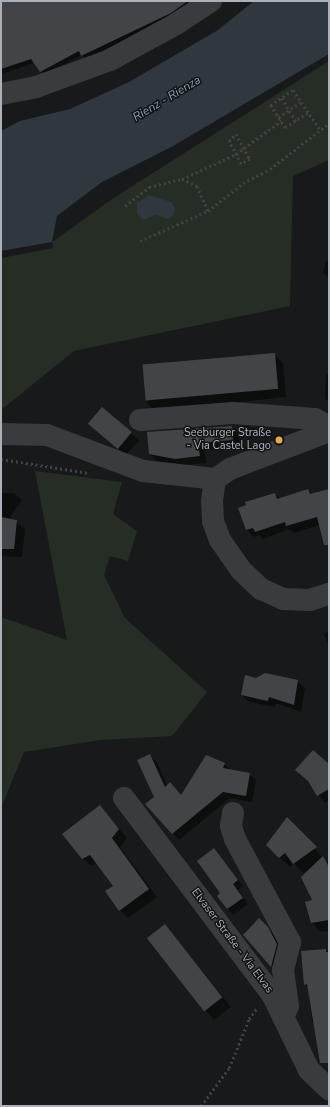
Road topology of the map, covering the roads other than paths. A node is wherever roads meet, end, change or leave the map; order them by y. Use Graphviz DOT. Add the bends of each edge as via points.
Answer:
graph roads {
  1 [pos="210,1"];
  2 [pos="1,94"];
  3 [pos="140,420"];
  4 [pos="329,427"];
  5 [pos="329,431"];
  6 [pos="1,434"];
  7 [pos="215,478"];
  8 [pos="329,594"];
  9 [pos="124,798"];
  10 [pos="233,813"];
  11 [pos="284,1015"];
  12 [pos="329,1089"];
  1 -- 2 [label="street" via="176,24 110,60 36,87"];
  3 -- 4 [label="street" via="233,413 315,418"];
  5 -- 7 [label="street" via="230,468"];
  6 -- 7 [label="street" via="47,436 143,471"];
  7 -- 8 [label="street" via="212,502 214,521 220,540 241,570 261,589 283,599 310,600"];
  9 -- 11 [label="street, Elvaser Straße - Via Elvas" via="273,996"];
  10 -- 11 [label="street" via="231,826 234,839 290,942 283,970 288,1006"];
  11 -- 12 [label="street, Elvaser Straße - Via Elvas" via="310,1070"];
}
